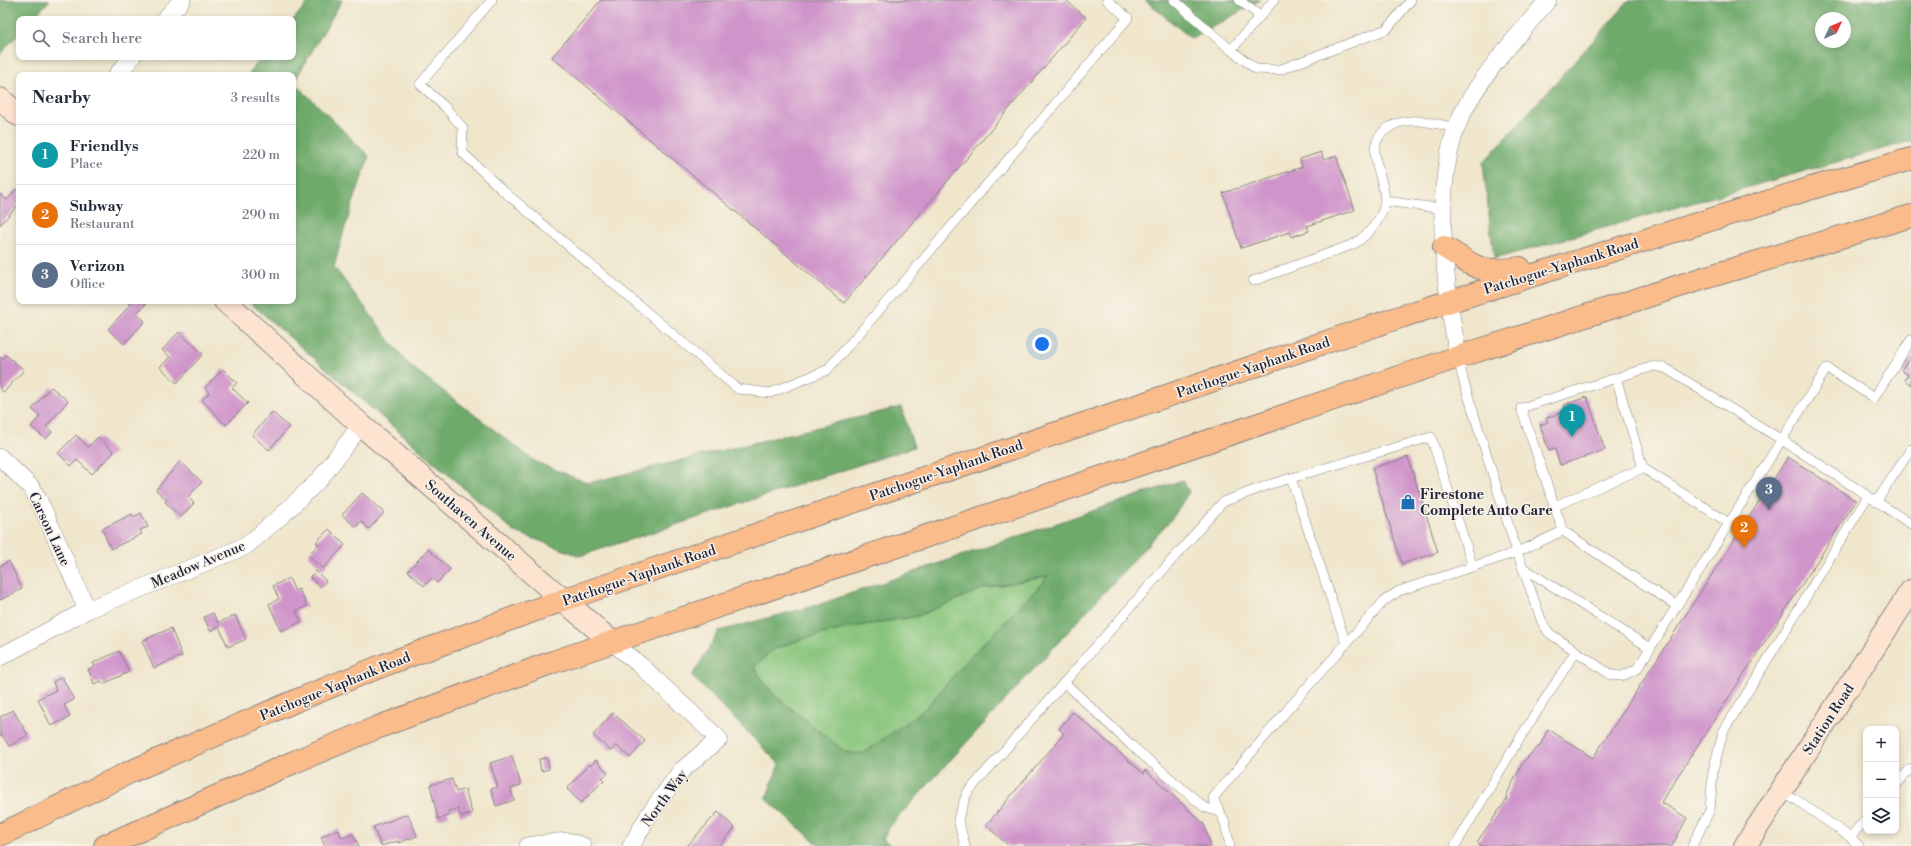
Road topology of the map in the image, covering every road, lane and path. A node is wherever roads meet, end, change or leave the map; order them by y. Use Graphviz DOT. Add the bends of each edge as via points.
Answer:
graph roads {
  1 [pos="182,0"];
  2 [pos="492,0"];
  3 [pos="1106,0"];
  4 [pos="1174,0"];
  5 [pos="1239,0"];
  6 [pos="1274,0"];
  7 [pos="1411,0"];
  8 [pos="1548,0"];
  9 [pos="168,16"];
  10 [pos="1260,16"];
  11 [pos="1231,50"];
  12 [pos="130,60"];
  13 [pos="120,72"];
  14 [pos="0,99"];
  15 [pos="16,112"];
  16 [pos="1457,128"];
  17 [pos="1911,159"];
  18 [pos="1385,201"];
  19 [pos="1444,209"];
  20 [pos="1911,216"];
  21 [pos="1444,247"];
  22 [pos="1588,257"];
  23 [pos="1253,281"];
  24 [pos="1448,302"];
  25 [pos="227,304"];
  26 [pos="1911,340"];
  27 [pos="1458,357"];
  28 [pos="1616,378"];
  29 [pos="361,426"];
  30 [pos="1782,440"];
  31 [pos="1911,449"];
  32 [pos="0,457"];
  33 [pos="1643,468"];
  34 [pos="1291,478"];
  35 [pos="1868,496"];
  36 [pos="1876,502"];
  37 [pos="1555,506"];
  38 [pos="1729,523"];
  39 [pos="1911,524"];
  40 [pos="1563,531"];
  41 [pos="1517,552"];
  42 [pos="1473,567"];
  43 [pos="1522,567"];
  44 [pos="1911,591"];
  45 [pos="563,600"];
  46 [pos="1677,606"];
  47 [pos="87,610"];
  48 [pos="613,643"];
  49 [pos="1346,644"];
  50 [pos="1650,648"];
  51 [pos="1576,651"];
  52 [pos="0,657"];
  53 [pos="1064,682"];
  54 [pos="719,739"];
  55 [pos="1911,768"];
  56 [pos="1899,782"];
  57 [pos="1780,792"];
  58 [pos="1219,812"];
  59 [pos="1863,822"];
  60 [pos="0,835"];
  61 [pos="1850,837"];
  62 [pos="105,846"];
  63 [pos="528,846"];
  64 [pos="583,846"];
  65 [pos="631,846"];
  66 [pos="965,846"];
  67 [pos="1230,846"];
  68 [pos="1455,846"];
  69 [pos="1692,846"];
  70 [pos="1745,846"];
  71 [pos="1859,846"];
  1 -- 9 [label="street"];
  2 -- 3 [label="lane" via="420,84 445,107 462,128 462,152 501,189 738,389 770,393 827,370 916,268 1128,18"];
  4 -- 11 [label="lane"];
  5 -- 10 [label="lane"];
  6 -- 10 [label="lane"];
  7 -- 11 [label="lane" via="1387,29 1279,70 1256,69"];
  8 -- 16 [label="street" via="1486,75 1464,111"];
  10 -- 11 [label="lane"];
  12 -- 13 [label="street"];
  14 -- 15 [label="street"];
  16 -- 18 [label="lane" via="1413,120 1392,125 1378,136 1374,151"];
  16 -- 19 [label="street" via="1448,162"];
  17 -- 22 [label="main road, Patchogue-Yaphank Road"];
  18 -- 19 [label="lane"];
  18 -- 23 [label="lane" via="1380,218 1364,238"];
  19 -- 21 [label="street"];
  20 -- 27 [label="main road"];
  21 -- 22 [label="main road" via="1480,269 1489,271"];
  21 -- 24 [label="street"];
  22 -- 24 [label="main road, Patchogue-Yaphank Road"];
  24 -- 27 [label="street"];
  24 -- 45 [label="main road, Patchogue-Yaphank Road"];
  25 -- 29 [label="street, Southaven Avenue"];
  26 -- 30 [label="lane" via="1874,398 1827,368"];
  27 -- 41 [label="lane"];
  27 -- 48 [label="main road"];
  28 -- 30 [label="lane" via="1654,366 1665,368"];
  28 -- 33 [label="lane"];
  28 -- 37 [label="lane" via="1521,408"];
  29 -- 45 [label="street, Southaven Avenue"];
  29 -- 47 [label="street, Meadow Avenue" via="319,480 246,546"];
  30 -- 35 [label="lane"];
  30 -- 38 [label="lane"];
  31 -- 36 [label="lane"];
  32 -- 47 [label="street, Carson Lane" via="32,488"];
  33 -- 37 [label="lane"];
  33 -- 38 [label="lane"];
  34 -- 42 [label="lane" via="1431,437"];
  34 -- 49 [label="lane"];
  34 -- 53 [label="lane" via="1223,502"];
  35 -- 36 [label="lane"];
  35 -- 69 [label="lane" via="1723,732 1713,771 1710,810"];
  36 -- 39 [label="lane"];
  37 -- 40 [label="lane"];
  38 -- 46 [label="lane"];
  40 -- 41 [label="lane"];
  40 -- 46 [label="lane"];
  41 -- 42 [label="lane"];
  41 -- 43 [label="lane"];
  42 -- 49 [label="lane" via="1399,592 1384,601"];
  43 -- 50 [label="lane"];
  43 -- 51 [label="lane" via="1542,622 1549,633"];
  44 -- 57 [label="street, Station Road"];
  45 -- 48 [label="street, Southaven Avenue"];
  45 -- 60 [label="main road, Patchogue-Yaphank Road" via="384,665 287,705 132,771"];
  46 -- 50 [label="lane"];
  47 -- 52 [label="street, Meadow Avenue"];
  48 -- 54 [label="street, Southaven Avenue"];
  48 -- 62 [label="main road" via="553,662 376,728"];
  49 -- 58 [label="lane" via="1213,798"];
  50 -- 51 [label="lane" via="1637,669 1622,676 1611,675"];
  51 -- 68 [label="lane"];
  53 -- 58 [label="lane" via="1134,748 1204,807"];
  53 -- 66 [label="lane" via="967,793 958,819"];
  54 -- 65 [label="street, North Way" via="681,771 650,813"];
  55 -- 56 [label="lane"];
  57 -- 61 [label="lane" via="1798,801"];
  57 -- 70 [label="street, Station Road"];
  58 -- 67 [label="lane" via="1225,823"];
  59 -- 61 [label="lane"];
  61 -- 71 [label="lane"];
  63 -- 64 [label="street" via="566,841"];
}
